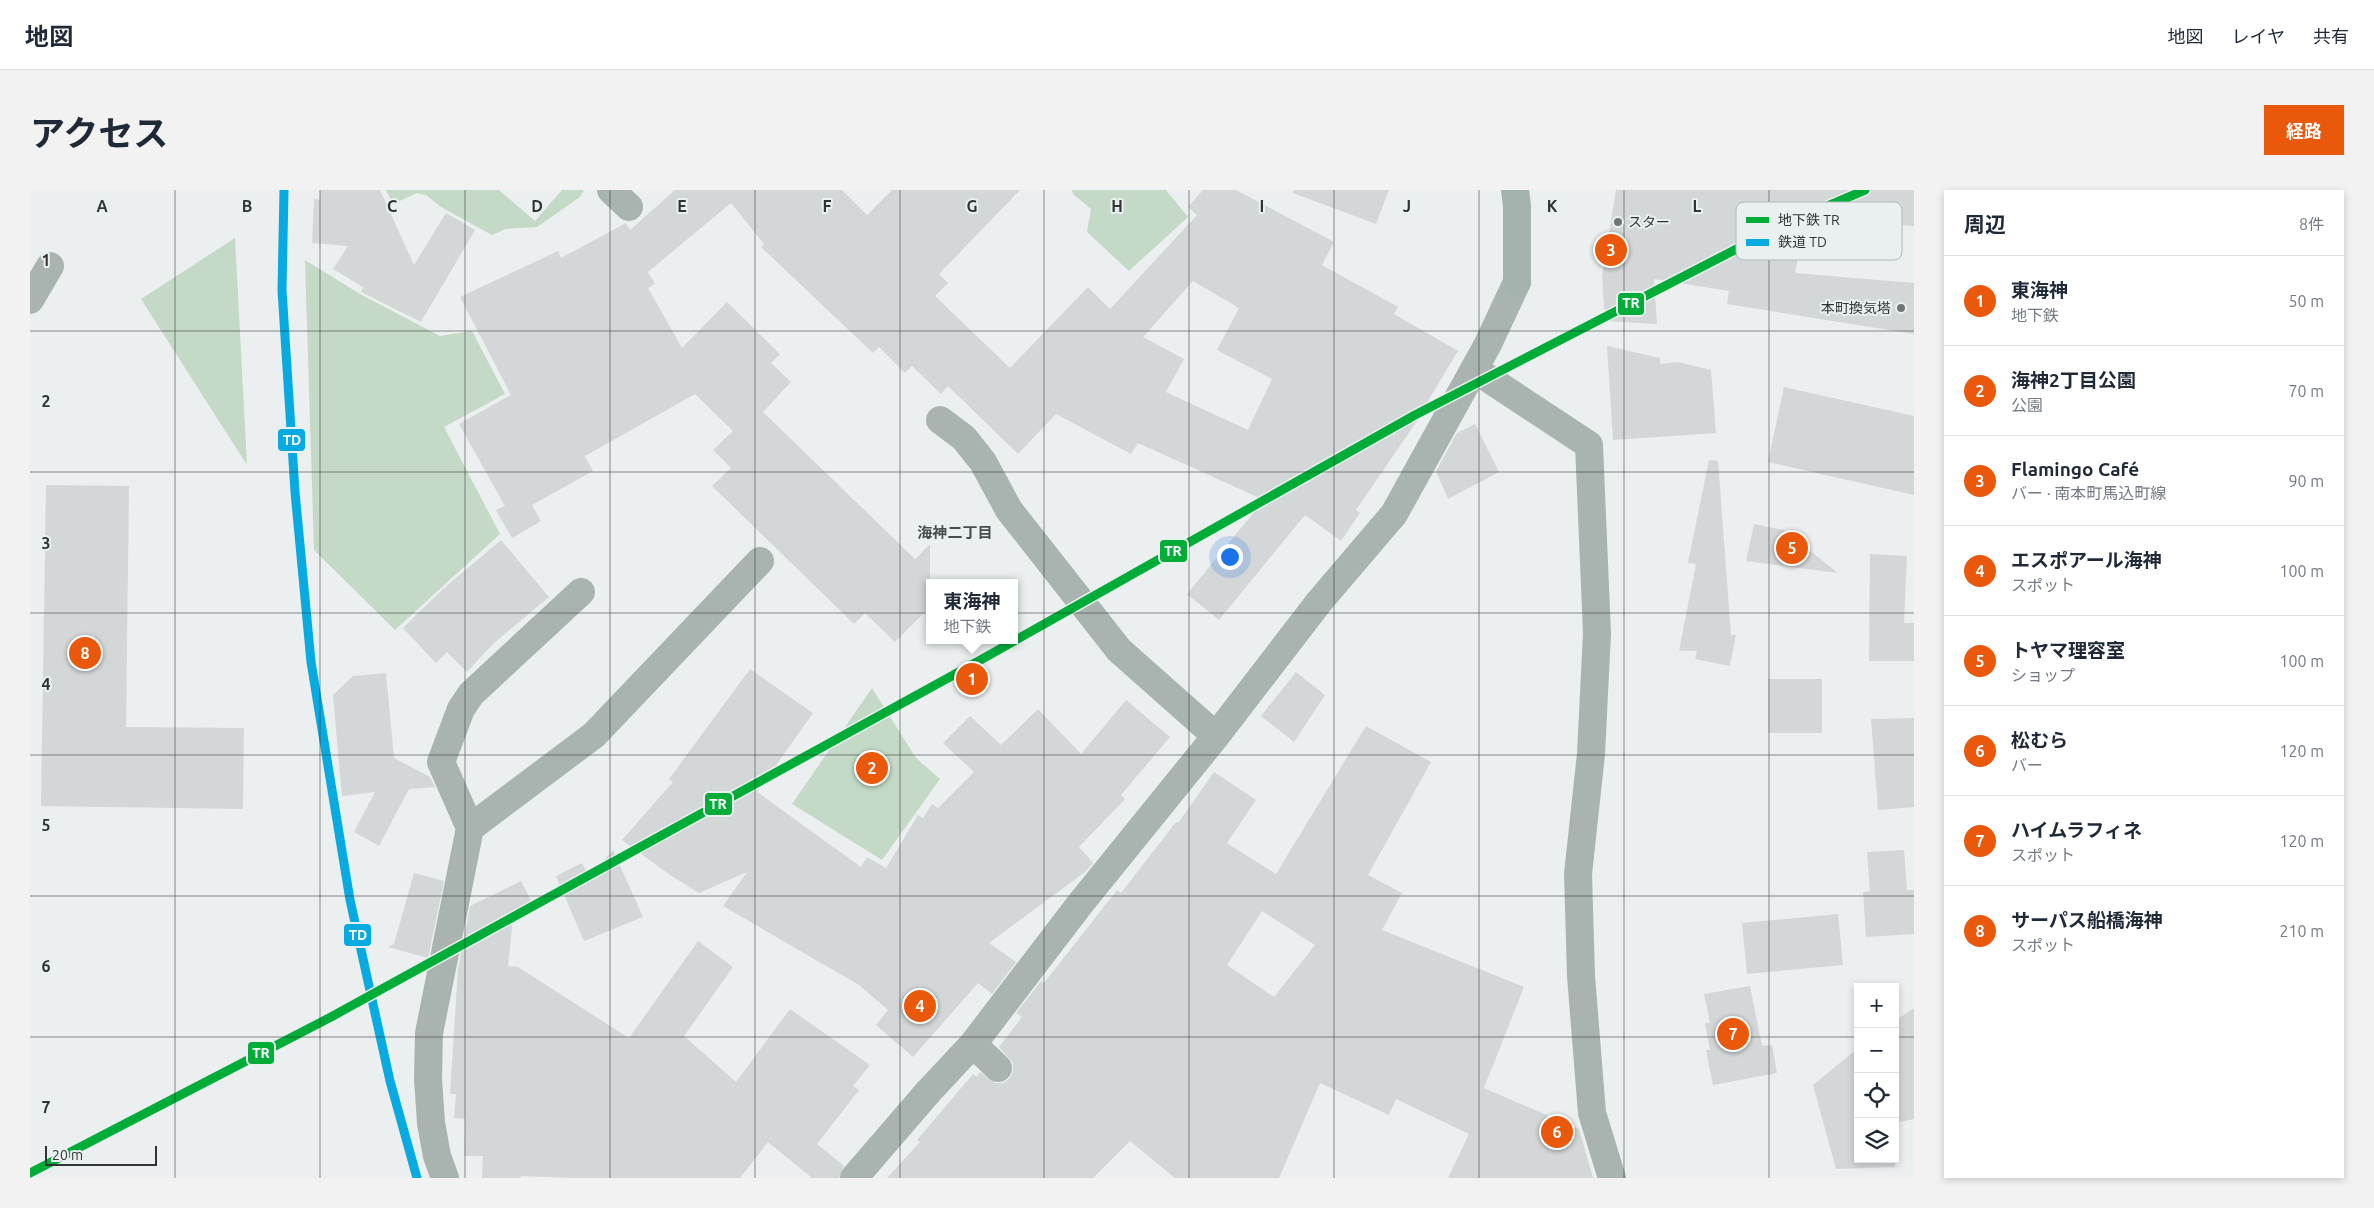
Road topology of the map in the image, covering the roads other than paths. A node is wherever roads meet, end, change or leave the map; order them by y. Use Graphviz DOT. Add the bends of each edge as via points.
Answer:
graph roads {
  1 [pos="1515,190"];
  2 [pos="50,266"];
  3 [pos="30,300"];
  4 [pos="1474,369"];
  5 [pos="940,420"];
  6 [pos="760,561"];
  7 [pos="581,592"];
  8 [pos="1216,736"];
  9 [pos="470,828"];
  10 [pos="973,1044"];
  11 [pos="998,1068"];
  12 [pos="444,1178"];
  13 [pos="854,1178"];
  14 [pos="1612,1178"];
  1 -- 4 [label="street" via="1518,206 1517,282"];
  2 -- 3 [label="street"];
  4 -- 8 [label="street" via="1394,514 1319,602"];
  4 -- 14 [label="street" via="1589,444 1596,633 1592,754 1578,874 1581,976 1592,1113"];
  5 -- 8 [label="street" via="964,438 983,462 1009,510 1119,650"];
  6 -- 9 [label="street" via="594,735"];
  7 -- 9 [label="street" via="471,694 461,708 441,762"];
  8 -- 10 [label="street" via="1080,904"];
  9 -- 12 [label="street" via="429,1033 431,1123"];
  10 -- 11 [label="street"];
  10 -- 13 [label="street"];
}
